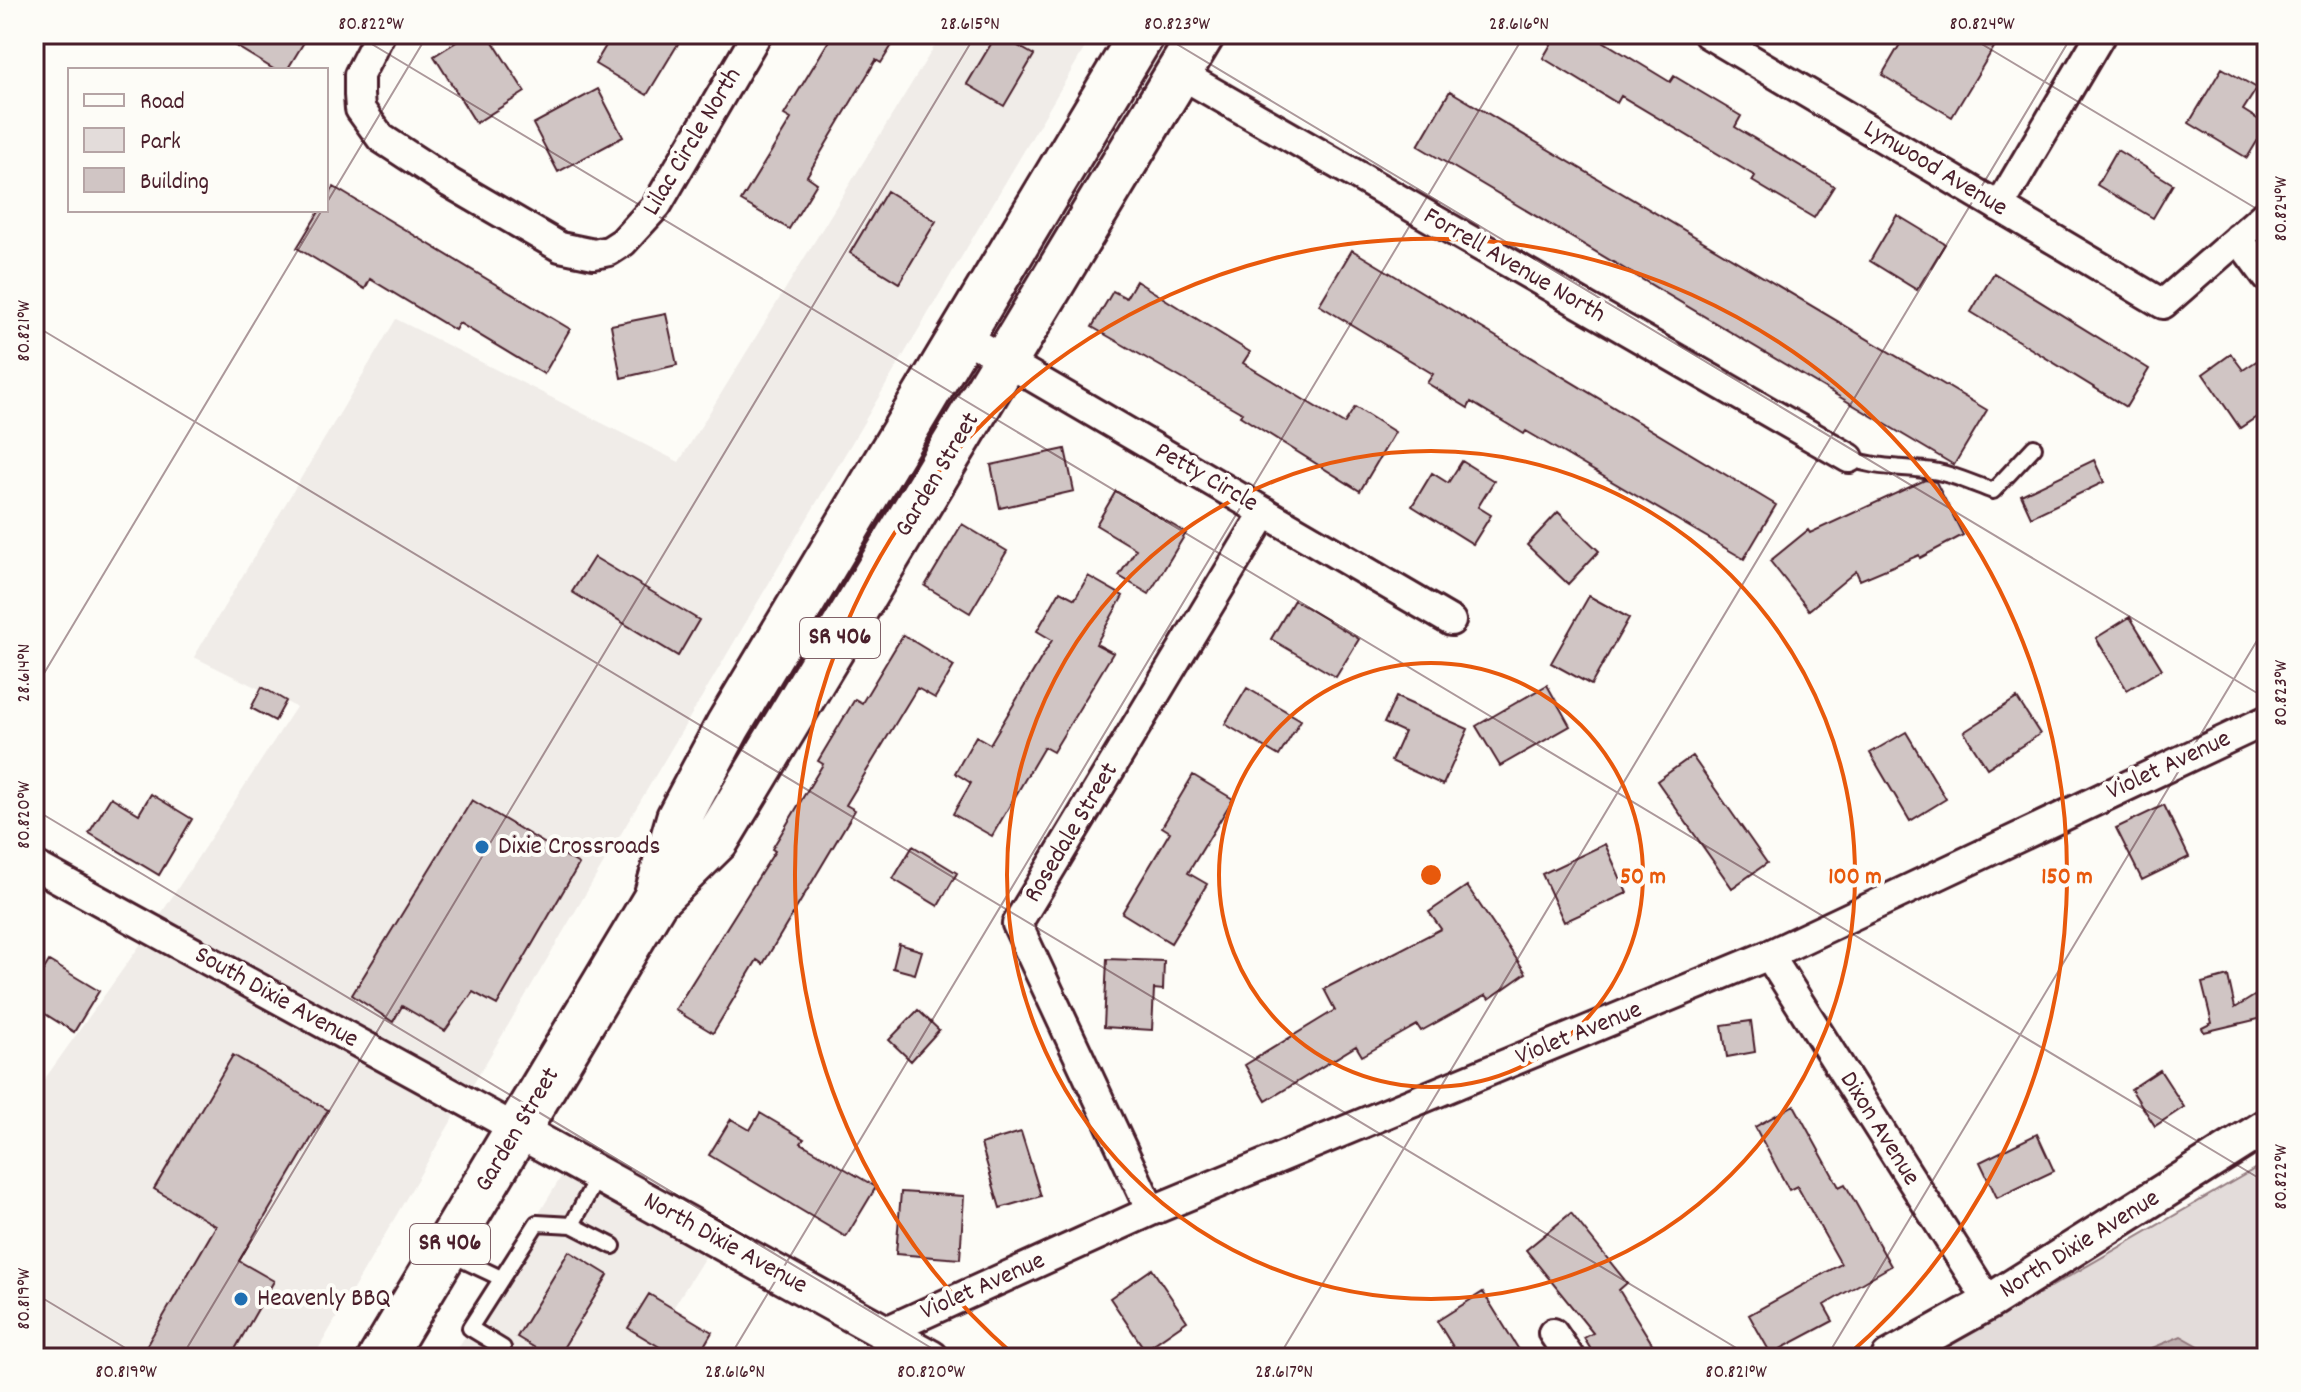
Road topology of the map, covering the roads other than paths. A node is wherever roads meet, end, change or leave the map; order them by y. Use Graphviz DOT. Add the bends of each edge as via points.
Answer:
graph roads {
  1 [pos="380,34"];
  2 [pos="757,34"];
  3 [pos="1142,34"];
  4 [pos="1202,34"];
  5 [pos="1708,34"];
  6 [pos="2101,34"];
  7 [pos="1179,73"];
  8 [pos="1999,207"];
  9 [pos="2267,213"];
  10 [pos="2238,238"];
  11 [pos="2267,277"];
  12 [pos="961,335"];
  13 [pos="1007,360"];
  14 [pos="2034,447"];
  15 [pos="1849,458"];
  16 [pos="1265,512"];
  17 [pos="1451,621"];
  18 [pos="2267,720"];
  19 [pos="34,865"];
  20 [pos="655,900"];
  21 [pos="1769,955"];
  22 [pos="2267,1126"];
  23 [pos="518,1130"];
  24 [pos="599,1175"];
  25 [pos="1151,1211"];
  26 [pos="572,1225"];
  27 [pos="613,1246"];
  28 [pos="445,1251"];
  29 [pos="501,1278"];
  30 [pos="1989,1302"];
  31 [pos="884,1332"];
  32 [pos="1553,1333"];
  33 [pos="389,1352"];
  34 [pos="497,1358"];
  35 [pos="931,1358"];
  36 [pos="1570,1358"];
  37 [pos="1889,1358"];
  1 -- 2 [label="street, Lilac Circle North" via="359,75 360,109 381,138 560,247 594,254 609,251 640,228"];
  3 -- 12 [label="main road, Garden Street / SR 406"];
  4 -- 7 [label="main road, Garden Street / SR 406"];
  5 -- 8 [label="street, Lynwood Avenue"];
  6 -- 8 [label="street"];
  7 -- 13 [label="main road, Garden Street / SR 406"];
  7 -- 15 [label="street, Forrell Avenue North"];
  8 -- 10 [label="street, Lynwood Avenue" via="2163,304"];
  9 -- 10 [label="street"];
  10 -- 11 [label="street"];
  12 -- 13 [label="street, Petty Circle"];
  12 -- 20 [label="main road, Garden Street / SR 406" via="728,726 679,818"];
  13 -- 16 [label="street, Petty Circle"];
  13 -- 20 [label="main road, Garden Street / SR 406" via="717,839"];
  14 -- 15 [label="lane" via="1993,491 1938,472 1877,468"];
  16 -- 17 [label="street, Petty Circle"];
  16 -- 25 [label="street, Rosedale Street" via="1017,924"];
  18 -- 21 [label="street, Violet Avenue"];
  19 -- 23 [label="street, South Dixie Avenue"];
  20 -- 23 [label="main road, Garden Street / SR 406"];
  21 -- 25 [label="street, Violet Avenue"];
  21 -- 30 [label="street, Dixon Avenue"];
  22 -- 30 [label="street, North Dixie Avenue"];
  23 -- 24 [label="street, North Dixie Avenue"];
  23 -- 28 [label="main road, Garden Street / SR 406"];
  24 -- 26 [label="lane"];
  24 -- 31 [label="street, North Dixie Avenue"];
  25 -- 31 [label="street, Violet Avenue"];
  26 -- 27 [label="lane"];
  26 -- 29 [label="lane" via="537,1223"];
  28 -- 29 [label="lane"];
  28 -- 33 [label="main road, Garden Street / SR 406"];
  29 -- 34 [label="lane" via="470,1328 503,1348"];
  30 -- 37 [label="street, North Dixie Avenue"];
  31 -- 35 [label="street, North Dixie Avenue"];
  32 -- 36 [label="street"];
}
